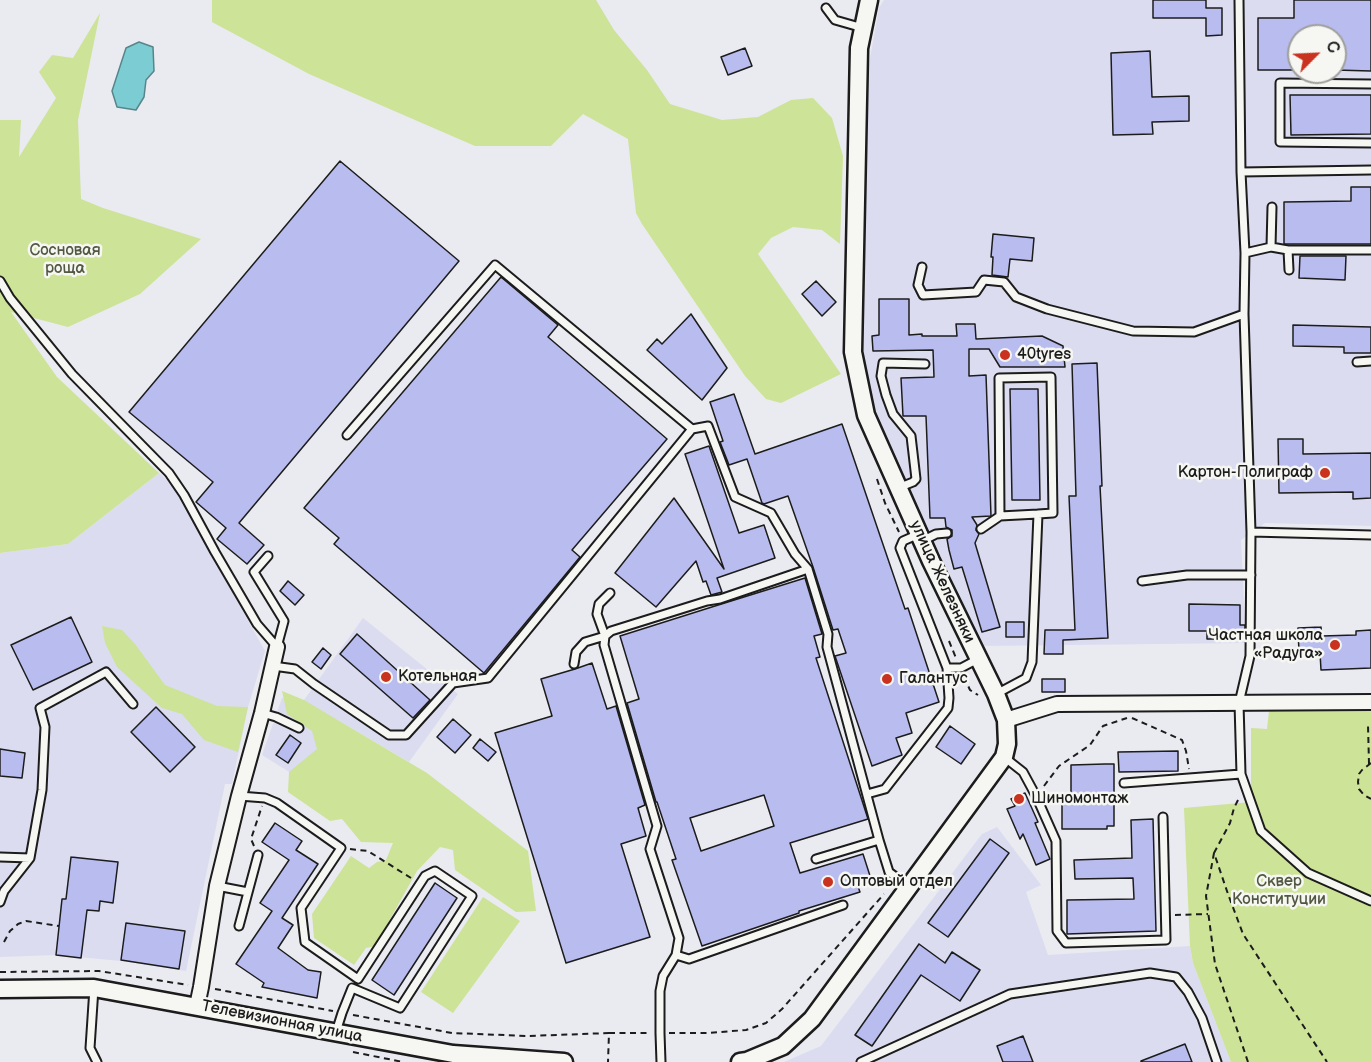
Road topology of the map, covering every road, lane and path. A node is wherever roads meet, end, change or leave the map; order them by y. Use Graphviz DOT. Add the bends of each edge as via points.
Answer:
graph roads {
  1 [pos="869,0"];
  2 [pos="1239,0"];
  3 [pos="826,8"];
  4 [pos="863,28"];
  5 [pos="1371,84"];
  6 [pos="1371,143"];
  7 [pos="1371,170"];
  8 [pos="1240,172"];
  9 [pos="1272,207"];
  10 [pos="1271,248"];
  11 [pos="1288,250"];
  12 [pos="1371,250"];
  13 [pos="1245,253"];
  14 [pos="922,267"];
  15 [pos="1289,270"];
  16 [pos="0,281"];
  17 [pos="1244,314"];
  18 [pos="1357,362"];
  19 [pos="1371,362"];
  20 [pos="925,364"];
  21 [pos="692,429"];
  22 [pos="347,435"];
  23 [pos="898,488"];
  24 [pos="1038,514"];
  25 [pos="1000,516"];
  26 [pos="981,530"];
  27 [pos="1251,532"];
  28 [pos="946,533"];
  29 [pos="1371,535"];
  30 [pos="920,537"];
  31 [pos="268,556"];
  32 [pos="808,569"];
  33 [pos="1251,574"];
  34 [pos="1142,581"];
  35 [pos="610,593"];
  36 [pos="605,636"];
  37 [pos="277,647"];
  38 [pos="978,659"];
  39 [pos="574,664"];
  40 [pos="273,666"];
  41 [pos="947,668"];
  42 [pos="996,694"];
  43 [pos="1371,702"];
  44 [pos="1239,703"];
  45 [pos="133,704"];
  46 [pos="262,713"];
  47 [pos="1006,720"];
  48 [pos="1371,725"];
  49 [pos="299,728"];
  50 [pos="1004,757"];
  51 [pos="1370,764"];
  52 [pos="1241,774"];
  53 [pos="1190,778"];
  54 [pos="1124,783"];
  55 [pos="1245,786"];
  56 [pos="867,794"];
  57 [pos="239,796"];
  58 [pos="1036,796"];
  59 [pos="265,798"];
  60 [pos="1371,799"];
  61 [pos="1162,817"];
  62 [pos="879,840"];
  63 [pos="341,848"];
  64 [pos="1214,853"];
  65 [pos="258,855"];
  66 [pos="0,857"];
  67 [pos="30,858"];
  68 [pos="816,859"];
  69 [pos="903,882"];
  70 [pos="420,884"];
  71 [pos="217,886"];
  72 [pos="248,892"];
  73 [pos="1371,901"];
  74 [pos="0,902"];
  75 [pos="843,904"];
  76 [pos="1208,914"];
  77 [pos="1165,915"];
  78 [pos="59,926"];
  79 [pos="239,926"];
  80 [pos="4,942"];
  81 [pos="676,955"];
  82 [pos="0,972"];
  83 [pos="358,979"];
  84 [pos="201,987"];
  85 [pos="94,988"];
  86 [pos="352,988"];
  87 [pos="0,989"];
  88 [pos="197,1006"];
  89 [pos="342,1013"];
  90 [pos="336,1033"];
  91 [pos="609,1033"];
  92 [pos="660,1033"];
  93 [pos="347,1051"];
  94 [pos="97,1062"];
  95 [pos="403,1062"];
  96 [pos="564,1062"];
  97 [pos="608,1062"];
  98 [pos="661,1062"];
  99 [pos="740,1062"];
  100 [pos="861,1062"];
  101 [pos="1217,1062"];
  102 [pos="1248,1062"];
  103 [pos="1327,1062"];
  1 -- 4 [label="street, улица Железняки"];
  2 -- 8 [label="lane"];
  3 -- 4 [label="lane" via="835,20"];
  4 -- 23 [label="street, улица Железняки" via="859,48 853,352 866,415"];
  5 -- 6 [label="lane" via="1280,83 1280,142"];
  7 -- 8 [label="lane"];
  8 -- 13 [label="lane"];
  9 -- 10 [label="lane"];
  10 -- 11 [label="lane"];
  10 -- 13 [label="lane"];
  11 -- 12 [label="lane"];
  11 -- 15 [label="lane"];
  13 -- 17 [label="lane"];
  14 -- 17 [label="lane" via="918,285 923,295 976,292 984,280 1004,282 1016,297 1047,309 1132,331 1194,332"];
  16 -- 37 [label="lane" via="72,374 169,473 257,624"];
  17 -- 27 [label="lane"];
  18 -- 19 [label="lane"];
  20 -- 23 [label="lane" via="883,363 881,376 893,414 911,436 916,479"];
  21 -- 22 [label="lane" via="495,265"];
  21 -- 32 [label="lane" via="708,426 735,497 771,513"];
  21 -- 40 [label="lane" via="489,678 453,683 406,735 389,735 295,669"];
  23 -- 30 [label="street, улица Железняки"];
  24 -- 25 [label="lane"];
  24 -- 25 [label="lane" via="1053,513 1051,377 999,378"];
  24 -- 42 [label="lane" via="1032,663 1026,678"];
  25 -- 26 [label="lane"];
  27 -- 29 [label="lane"];
  27 -- 33 [label="lane"];
  28 -- 30 [label="lane"];
  30 -- 38 [label="street, улица Железняки"];
  30 -- 41 [label="lane" via="903,541 900,548"];
  31 -- 37 [label="lane" via="254,572 284,621"];
  32 -- 36 [label="lane"];
  32 -- 56 [label="lane"];
  33 -- 34 [label="lane" via="1187,575"];
  33 -- 44 [label="lane" via="1250,656"];
  35 -- 36 [label="lane" via="599,604 597,614"];
  36 -- 39 [label="lane" via="585,642 576,652"];
  36 -- 81 [label="lane" via="604,645 657,826 650,849 679,938"];
  37 -- 40 [label="street"];
  38 -- 41 [label="lane" via="961,668"];
  38 -- 42 [label="street, улица Железняки"];
  40 -- 46 [label="street"];
  41 -- 56 [label="lane" via="948,708 885,789"];
  42 -- 47 [label="street, улица Железняки"];
  43 -- 44 [label="street"];
  44 -- 47 [label="street" via="1057,704"];
  44 -- 52 [label="lane"];
  45 -- 67 [label="lane" via="106,672 40,708 45,727 42,790"];
  46 -- 49 [label="lane"];
  46 -- 57 [label="street"];
  47 -- 50 [label="street, улица Железняки"];
  48 -- 51 [label="path"];
  50 -- 58 [label="lane" via="1023,772"];
  50 -- 69 [label="street"];
  51 -- 60 [label="path" via="1359,774 1358,782 1359,789"];
  52 -- 53 [label="lane"];
  52 -- 55 [label="lane"];
  53 -- 54 [label="lane"];
  53 -- 58 [label="path" via="1182,740 1130,717 1103,726 1090,745 1059,766"];
  55 -- 64 [label="path"];
  55 -- 73 [label="lane" via="1261,831 1308,873"];
  56 -- 62 [label="lane"];
  57 -- 59 [label="lane"];
  57 -- 71 [label="street"];
  58 -- 77 [label="lane" via="1056,841 1057,931 1066,943 1166,940"];
  59 -- 63 [label="lane"];
  59 -- 65 [label="path" via="250,839"];
  61 -- 77 [label="lane"];
  62 -- 68 [label="lane"];
  62 -- 69 [label="lane" via="889,872"];
  63 -- 70 [label="path" via="368,851"];
  63 -- 83 [label="lane" via="302,908 304,942"];
  64 -- 76 [label="path" via="1206,896"];
  64 -- 103 [label="path" via="1243,934"];
  65 -- 72 [label="lane"];
  66 -- 67 [label="lane"];
  67 -- 74 [label="lane"];
  69 -- 92 [label="path" via="766,1023 746,1030"];
  69 -- 99 [label="street" via="812,1019 783,1046"];
  70 -- 83 [label="lane"];
  70 -- 86 [label="lane" via="435,871 472,896 400,1008"];
  71 -- 72 [label="lane"];
  71 -- 84 [label="street"];
  72 -- 79 [label="lane"];
  75 -- 81 [label="lane" via="689,960"];
  76 -- 77 [label="path"];
  76 -- 102 [label="path" via="1215,964"];
  78 -- 80 [label="path" via="26,921 10,931"];
  81 -- 92 [label="lane" via="663,976"];
  82 -- 84 [label="path" via="99,971"];
  83 -- 86 [label="lane"];
  84 -- 88 [label="street"];
  84 -- 89 [label="path"];
  85 -- 87 [label="street, Телевизионная улица"];
  85 -- 88 [label="street, Телевизионная улица"];
  85 -- 94 [label="lane" via="90,1048"];
  86 -- 89 [label="lane"];
  88 -- 90 [label="street, Телевизионная улица"];
  89 -- 90 [label="lane"];
  89 -- 91 [label="path" via="452,1033"];
  90 -- 96 [label="street, Телевизионная улица" via="453,1054"];
  91 -- 92 [label="path"];
  91 -- 97 [label="path"];
  92 -- 98 [label="lane"];
  93 -- 95 [label="path"];
  100 -- 101 [label="lane" via="1010,994 1150,974 1176,977 1188,992"];
}
